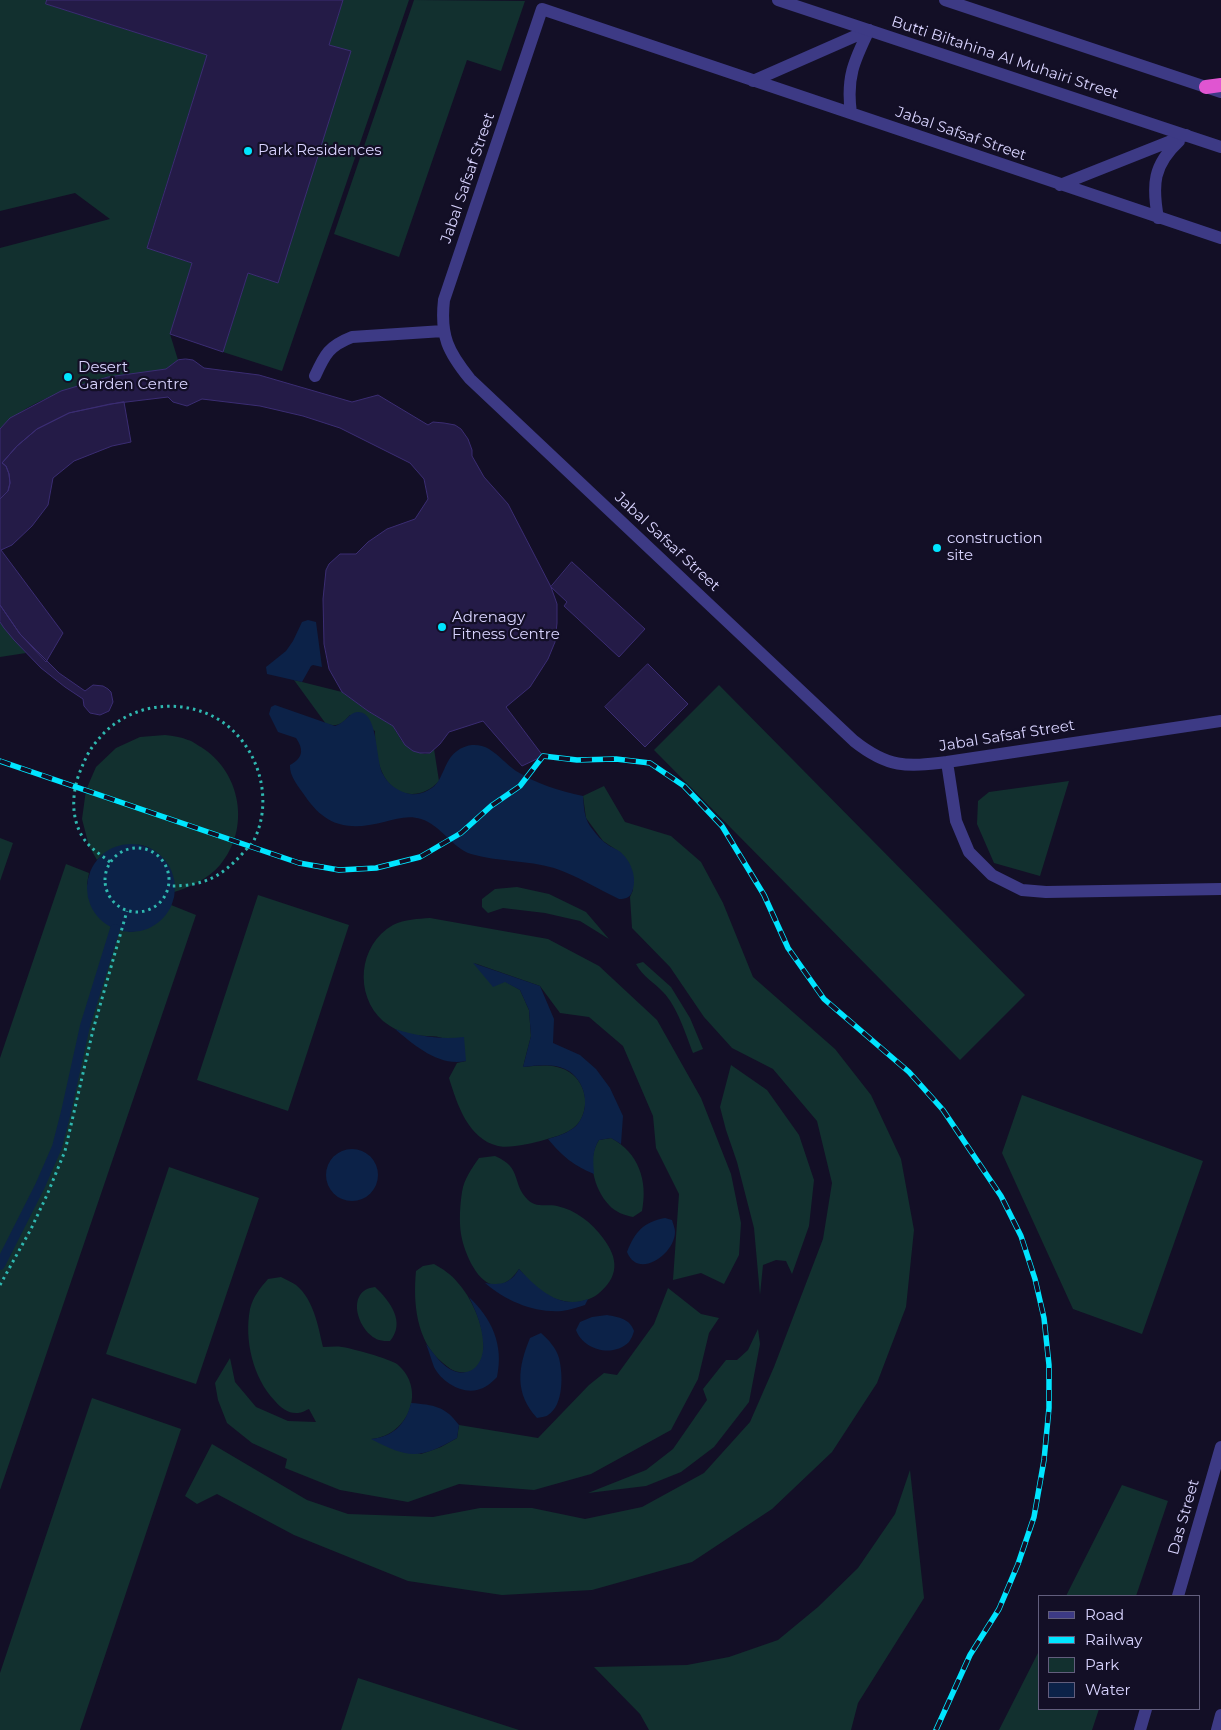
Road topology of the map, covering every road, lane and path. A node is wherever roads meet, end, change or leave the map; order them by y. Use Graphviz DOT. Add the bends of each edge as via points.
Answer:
graph roads {
  1 [pos="778,0"];
  2 [pos="944,0"];
  3 [pos="542,5"];
  4 [pos="869,30"];
  5 [pos="753,81"];
  6 [pos="1221,85"];
  7 [pos="1206,87"];
  8 [pos="1221,92"];
  9 [pos="851,113"];
  10 [pos="1186,135"];
  11 [pos="1221,147"];
  12 [pos="1060,185"];
  13 [pos="1158,218"];
  14 [pos="1221,238"];
  15 [pos="443,331"];
  16 [pos="315,376"];
  17 [pos="1221,721"];
  18 [pos="948,762"];
  19 [pos="110,862"];
  20 [pos="170,886"];
  21 [pos="1221,889"];
  22 [pos="128,911"];
  23 [pos="0,1285"];
  24 [pos="1221,1447"];
  25 [pos="1178,1595"];
  26 [pos="1146,1710"];
  27 [pos="1221,1715"];
  28 [pos="1140,1730"];
  29 [pos="1217,1730"];
  1 -- 4 [label="street, Butti Biltahina Al Muhairi Street"];
  2 -- 7 [label="street"];
  3 -- 5 [label="street, Jabal Safsaf Street"];
  3 -- 15 [label="street, Jabal Safsaf Street" via="444,300"];
  4 -- 5 [label="street"];
  4 -- 9 [label="street" via="850,75 848,95"];
  4 -- 10 [label="street, Butti Biltahina Al Muhairi Street"];
  5 -- 9 [label="street, Jabal Safsaf Street"];
  6 -- 7 [label="highway"];
  7 -- 8 [label="street"];
  9 -- 12 [label="street, Jabal Safsaf Street"];
  10 -- 11 [label="street, Butti Biltahina Al Muhairi Street"];
  10 -- 12 [label="street"];
  10 -- 13 [label="street" via="1168,151 1158,172 1154,194"];
  12 -- 13 [label="street, Jabal Safsaf Street"];
  13 -- 14 [label="street, Jabal Safsaf Street"];
  15 -- 16 [label="street" via="352,337 340,341 326,354"];
  15 -- 18 [label="street, Jabal Safsaf Street" via="454,360 470,379 854,741 866,750 908,766"];
  17 -- 18 [label="street, Jabal Safsaf Street"];
  18 -- 21 [label="street" via="956,821 969,852 992,875 1022,890"];
  19 -- 20 [label="path" via="130,848 155,852 170,873"];
  19 -- 20 [label="path" via="88,846 76,824 75,786 86,756 97,740 126,716 163,706 201,711 219,720 247,747 262,783 261,822 254,840 228,869 211,879"];
  19 -- 22 [label="path" via="105,874 105,887 111,899"];
  20 -- 22 [label="path" via="156,907 144,912"];
  22 -- 23 [label="path" via="94,1030 65,1151 31,1230"];
  24 -- 25 [label="street, Das Street"];
  26 -- 28 [label="street"];
  27 -- 29 [label="street"];
}
